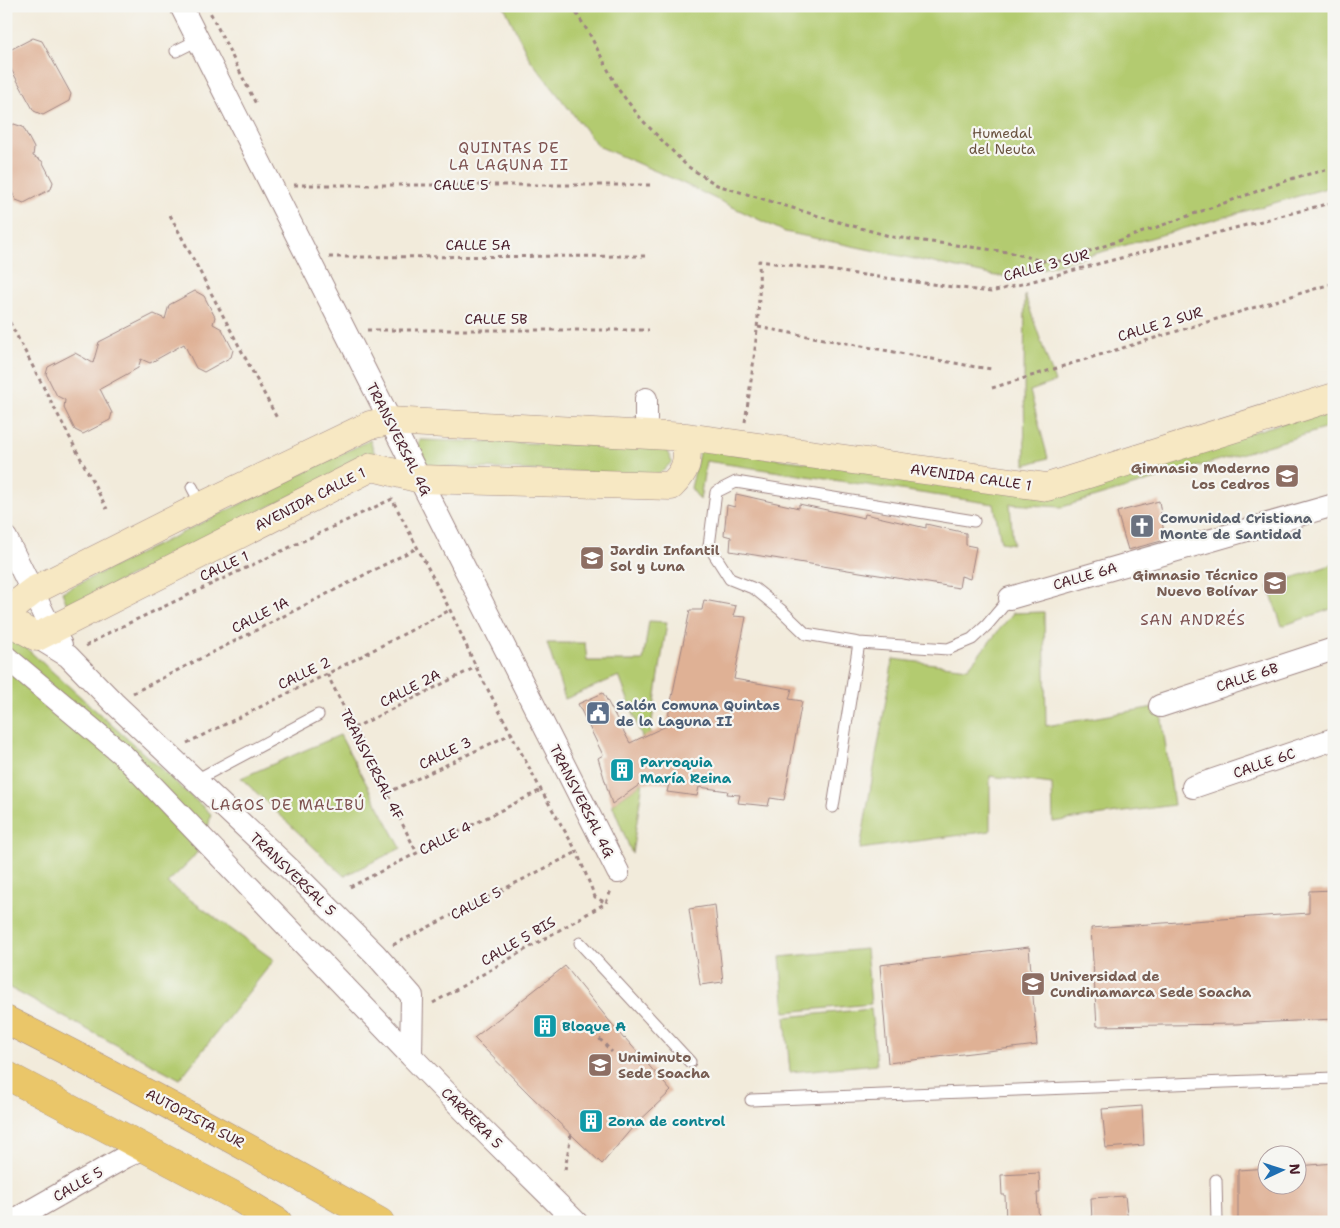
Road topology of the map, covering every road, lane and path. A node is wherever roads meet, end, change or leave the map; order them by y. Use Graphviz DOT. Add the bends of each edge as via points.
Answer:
graph roads {
  1 [pos="181,6"];
  2 [pos="208,6"];
  3 [pos="572,6"];
  4 [pos="198,40"];
  5 [pos="176,52"];
  6 [pos="260,113"];
  7 [pos="1334,168"];
  8 [pos="651,185"];
  9 [pos="296,193"];
  10 [pos="1334,202"];
  11 [pos="170,216"];
  12 [pos="320,256"];
  13 [pos="648,256"];
  14 [pos="332,265"];
  15 [pos="1334,282"];
  16 [pos="6,315"];
  17 [pos="758,327"];
  18 [pos="649,330"];
  19 [pos="370,338"];
  20 [pos="993,369"];
  21 [pos="992,388"];
  22 [pos="1334,397"];
  23 [pos="646,400"];
  24 [pos="278,420"];
  25 [pos="389,421"];
  26 [pos="745,422"];
  27 [pos="646,434"];
  28 [pos="687,437"];
  29 [pos="420,479"];
  30 [pos="1334,505"];
  31 [pos="107,509"];
  32 [pos="974,520"];
  33 [pos="6,538"];
  34 [pos="417,548"];
  35 [pos="33,591"];
  36 [pos="1010,598"];
  37 [pos="450,610"];
  38 [pos="21,628"];
  39 [pos="859,644"];
  40 [pos="1334,648"];
  41 [pos="68,656"];
  42 [pos="6,657"];
  43 [pos="476,667"];
  44 [pos="327,674"];
  45 [pos="114,703"];
  46 [pos="1160,706"];
  47 [pos="318,715"];
  48 [pos="354,728"];
  49 [pos="513,733"];
  50 [pos="1334,739"];
  51 [pos="166,753"];
  52 [pos="196,780"];
  53 [pos="1194,787"];
  54 [pos="541,790"];
  55 [pos="387,793"];
  56 [pos="833,807"];
  57 [pos="577,852"];
  58 [pos="417,853"];
  59 [pos="618,872"];
  60 [pos="350,887"];
  61 [pos="606,903"];
  62 [pos="580,943"];
  63 [pos="375,954"];
  64 [pos="412,996"];
  65 [pos="6,1020"];
  66 [pos="594,1033"];
  67 [pos="612,1052"];
  68 [pos="411,1056"];
  69 [pos="690,1062"];
  70 [pos="1334,1078"];
  71 [pos="11,1083"];
  72 [pos="751,1100"];
  73 [pos="571,1134"];
  74 [pos="144,1148"];
  75 [pos="565,1170"];
  76 [pos="1216,1180"];
  77 [pos="11,1222"];
  78 [pos="278,1222"];
  79 [pos="380,1222"];
  80 [pos="576,1222"];
  81 [pos="1217,1222"];
  1 -- 4 [label="street, TRANSVERSAL 4G"];
  2 -- 6 [label="path"];
  3 -- 7 [label="path" via="618,89 642,120 687,166 717,185 893,237 1009,252 1042,261 1062,261 1296,177"];
  4 -- 5 [label="lane"];
  4 -- 12 [label="street, TRANSVERSAL 4G"];
  8 -- 9 [label="path, CALLE 5" via="292,185"];
  10 -- 17 [label="path, CALLE 3 SUR" via="991,292 760,261"];
  11 -- 24 [label="path"];
  12 -- 13 [label="path, CALLE 5A"];
  12 -- 14 [label="path"];
  12 -- 25 [label="street, TRANSVERSAL 4G"];
  15 -- 21 [label="path, CALLE 2 SUR"];
  16 -- 31 [label="path"];
  17 -- 20 [label="path"];
  17 -- 26 [label="path"];
  18 -- 19 [label="path, CALLE 5B" via="366,330"];
  22 -- 28 [label="main road, AVENIDA CALLE 1" via="1047,487"];
  23 -- 27 [label="street"];
  25 -- 27 [label="main road, AVENIDA CALLE 1"];
  25 -- 29 [label="street, TRANSVERSAL 4G"];
  25 -- 35 [label="main road, AVENIDA CALLE 1" via="370,425 197,496"];
  27 -- 28 [label="main road, AVENIDA CALLE 1"];
  28 -- 29 [label="main road, AVENIDA CALLE 1" via="687,460 682,475 671,486"];
  29 -- 38 [label="main road, AVENIDA CALLE 1" via="372,467"];
  29 -- 59 [label="street, TRANSVERSAL 4G"];
  30 -- 36 [label="street, CALLE 6A"];
  32 -- 39 [label="lane" via="736,482 716,492 709,546 730,579 755,589 806,634"];
  33 -- 35 [label="street"];
  34 -- 37 [label="path"];
  34 -- 41 [label="path, CALLE 1" via="392,499 110,632"];
  34 -- 45 [label="path, CALLE 1A"];
  35 -- 38 [label="main road, AVENIDA CALLE 1"];
  35 -- 38 [label="street"];
  36 -- 39 [label="lane" via="972,640 948,649"];
  37 -- 43 [label="path"];
  37 -- 44 [label="path, CALLE 2"];
  38 -- 41 [label="street, TRANSVERSAL 5"];
  39 -- 56 [label="lane"];
  40 -- 46 [label="street, CALLE 6B"];
  41 -- 45 [label="street, TRANSVERSAL 5"];
  42 -- 68 [label="street, CARRERA 5" via="123,756"];
  43 -- 48 [label="path, CALLE 2A"];
  43 -- 49 [label="path"];
  44 -- 48 [label="path, TRANSVERSAL 4F"];
  44 -- 51 [label="path, CALLE 2"];
  45 -- 51 [label="street, TRANSVERSAL 5"];
  47 -- 52 [label="lane"];
  48 -- 55 [label="path, TRANSVERSAL 4F"];
  49 -- 54 [label="path"];
  49 -- 55 [label="path, CALLE 3"];
  50 -- 53 [label="street, CALLE 6C"];
  51 -- 52 [label="street, TRANSVERSAL 5"];
  52 -- 63 [label="street, TRANSVERSAL 5"];
  54 -- 57 [label="path"];
  54 -- 58 [label="path, CALLE 4"];
  55 -- 58 [label="path, TRANSVERSAL 4F"];
  57 -- 61 [label="path" via="595,897"];
  57 -- 63 [label="path, CALLE 5"];
  58 -- 60 [label="path, CALLE 4"];
  59 -- 61 [label="path"];
  61 -- 64 [label="path, CALLE 5 BIS" via="432,1004"];
  62 -- 69 [label="lane"];
  63 -- 64 [label="street, TRANSVERSAL 5"];
  64 -- 68 [label="street"];
  65 -- 79 [label="highway, AUTOPISTA SUR" via="259,1152"];
  66 -- 67 [label="path"];
  68 -- 80 [label="street, CARRERA 5"];
  70 -- 72 [label="lane"];
  71 -- 74 [label="highway"];
  73 -- 75 [label="path"];
  74 -- 77 [label="street, CALLE 5"];
  74 -- 78 [label="highway"];
  76 -- 81 [label="lane"];
}
